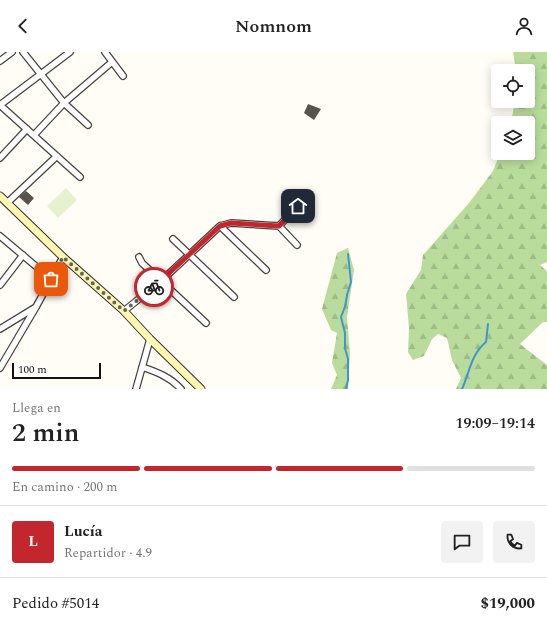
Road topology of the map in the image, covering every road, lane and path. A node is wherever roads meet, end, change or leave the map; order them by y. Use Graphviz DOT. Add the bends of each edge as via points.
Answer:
graph roads {
  1 [pos="12,52"];
  2 [pos="23,52"];
  3 [pos="70,52"];
  4 [pos="105,52"];
  5 [pos="0,61"];
  6 [pos="112,62"];
  7 [pos="41,74"];
  8 [pos="123,76"];
  9 [pos="64,102"];
  10 [pos="0,105"];
  11 [pos="88,125"];
  12 [pos="28,129"];
  13 [pos="34,135"];
  14 [pos="57,156"];
  15 [pos="0,158"];
  16 [pos="80,177"];
  17 [pos="0,196"];
  18 [pos="7,203"];
  19 [pos="298,206"];
  20 [pos="220,226"];
  21 [pos="279,226"];
  22 [pos="0,236"];
  23 [pos="173,239"];
  24 [pos="297,245"];
  25 [pos="23,255"];
  26 [pos="189,255"];
  27 [pos="63,257"];
  28 [pos="140,257"];
  29 [pos="266,270"];
  30 [pos="51,279"];
  31 [pos="161,281"];
  32 [pos="0,285"];
  33 [pos="234,297"];
  34 [pos="36,307"];
  35 [pos="124,311"];
  36 [pos="206,323"];
  37 [pos="0,329"];
  38 [pos="150,339"];
  39 [pos="142,367"];
  40 [pos="0,368"];
  41 [pos="200,388"];
  42 [pos="136,389"];
  43 [pos="181,389"];
  1 -- 5 [label="street"];
  2 -- 7 [label="street"];
  3 -- 7 [label="street"];
  4 -- 6 [label="street"];
  6 -- 8 [label="street"];
  6 -- 9 [label="street"];
  7 -- 9 [label="street"];
  7 -- 10 [label="street"];
  9 -- 11 [label="street"];
  9 -- 13 [label="street"];
  10 -- 12 [label="street"];
  12 -- 13 [label="street"];
  12 -- 15 [label="street"];
  13 -- 14 [label="street"];
  14 -- 16 [label="street"];
  14 -- 18 [label="street"];
  17 -- 18 [label="street"];
  18 -- 27 [label="street"];
  19 -- 21 [label="street"];
  20 -- 21 [label="street" via="231,223"];
  20 -- 26 [label="street"];
  20 -- 29 [label="street"];
  21 -- 24 [label="street"];
  22 -- 25 [label="street"];
  23 -- 26 [label="street"];
  25 -- 30 [label="street"];
  25 -- 32 [label="street"];
  26 -- 31 [label="street"];
  26 -- 33 [label="street"];
  27 -- 30 [label="street"];
  27 -- 35 [label="street"];
  28 -- 31 [label="street" via="142,263"];
  30 -- 34 [label="street"];
  31 -- 35 [label="street"];
  31 -- 36 [label="street"];
  34 -- 37 [label="street"];
  34 -- 40 [label="street"];
  35 -- 38 [label="street"];
  38 -- 39 [label="street"];
  38 -- 41 [label="street"];
  39 -- 42 [label="street"];
  39 -- 43 [label="street" via="170,379"];
}
